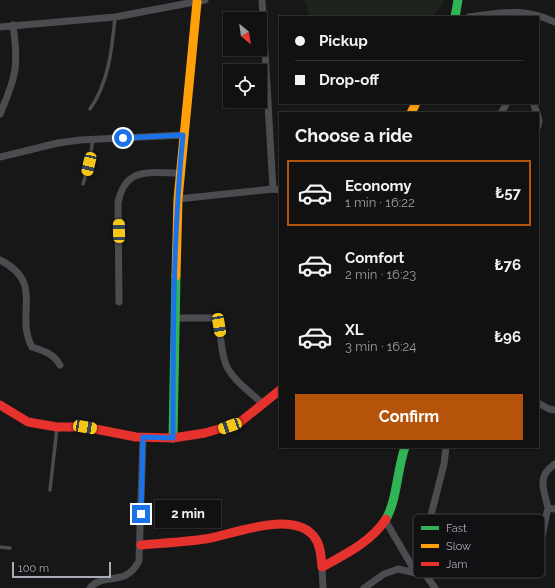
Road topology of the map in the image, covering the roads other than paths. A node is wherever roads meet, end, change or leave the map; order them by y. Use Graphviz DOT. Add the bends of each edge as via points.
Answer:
graph roads {
  1 [pos="262,0"];
  2 [pos="458,0"];
  3 [pos="201,1"];
  4 [pos="514,14"];
  5 [pos="456,16"];
  6 [pos="484,16"];
  7 [pos="536,16"];
  8 [pos="115,17"];
  9 [pos="539,17"];
  10 [pos="555,22"];
  11 [pos="14,26"];
  12 [pos="0,27"];
  13 [pos="90,109"];
  14 [pos="0,114"];
  15 [pos="183,135"];
  16 [pos="93,139"];
  17 [pos="0,157"];
  18 [pos="180,173"];
  19 [pos="84,184"];
  20 [pos="277,190"];
  21 [pos="178,199"];
  22 [pos="0,260"];
  23 [pos="119,302"];
  24 [pos="175,318"];
  25 [pos="60,365"];
  26 [pos="279,391"];
  27 [pos="262,403"];
  28 [pos="539,404"];
  29 [pos="0,406"];
  30 [pos="555,410"];
  31 [pos="58,427"];
  32 [pos="143,437"];
  33 [pos="173,438"];
  34 [pos="405,448"];
  35 [pos="446,448"];
  36 [pos="555,464"];
  37 [pos="50,490"];
  38 [pos="551,508"];
  39 [pos="431,514"];
  40 [pos="385,520"];
  41 [pos="545,529"];
  42 [pos="141,545"];
  43 [pos="0,547"];
  44 [pos="10,548"];
  45 [pos="322,567"];
  46 [pos="413,568"];
  47 [pos="413,572"];
  48 [pos="428,578"];
  49 [pos="90,588"];
  50 [pos="323,588"];
  51 [pos="364,588"];
  52 [pos="434,588"];
  1 -- 20 [label="street"];
  2 -- 5 [label="street"];
  3 -- 8 [label="street"];
  3 -- 15 [label="street"];
  4 -- 6 [label="street"];
  4 -- 7 [label="street"];
  8 -- 11 [label="street"];
  8 -- 13 [label="lane" via="104,82"];
  9 -- 10 [label="street"];
  11 -- 12 [label="street"];
  11 -- 14 [label="street" via="16,69"];
  15 -- 16 [label="street"];
  15 -- 18 [label="street"];
  16 -- 17 [label="street" via="58,143"];
  16 -- 19 [label="lane"];
  18 -- 21 [label="street"];
  18 -- 23 [label="street" via="142,173 128,181 120,193"];
  20 -- 21 [label="street"];
  21 -- 24 [label="street"];
  22 -- 25 [label="street" via="12,266 25,285 27,337 32,347 48,352"];
  24 -- 27 [label="street" via="216,320 227,368"];
  24 -- 33 [label="street"];
  26 -- 27 [label="street"];
  27 -- 33 [label="street" via="239,423 205,433"];
  28 -- 30 [label="street"];
  29 -- 31 [label="street" via="28,422"];
  31 -- 32 [label="street" via="85,427"];
  31 -- 37 [label="lane"];
  32 -- 33 [label="street"];
  32 -- 42 [label="street"];
  34 -- 40 [label="street" via="391,511"];
  35 -- 39 [label="street"];
  36 -- 38 [label="street" via="542,478"];
  38 -- 41 [label="street"];
  40 -- 45 [label="street" via="358,547"];
  40 -- 46 [label="street"];
  42 -- 45 [label="street" via="209,538 280,522 305,529 315,537 322,551"];
  42 -- 49 [label="street" via="139,561 131,576 118,583 96,583"];
  43 -- 44 [label="lane"];
  45 -- 50 [label="street"];
  47 -- 51 [label="street" via="398,569 384,574"];
  48 -- 52 [label="street"];
}
